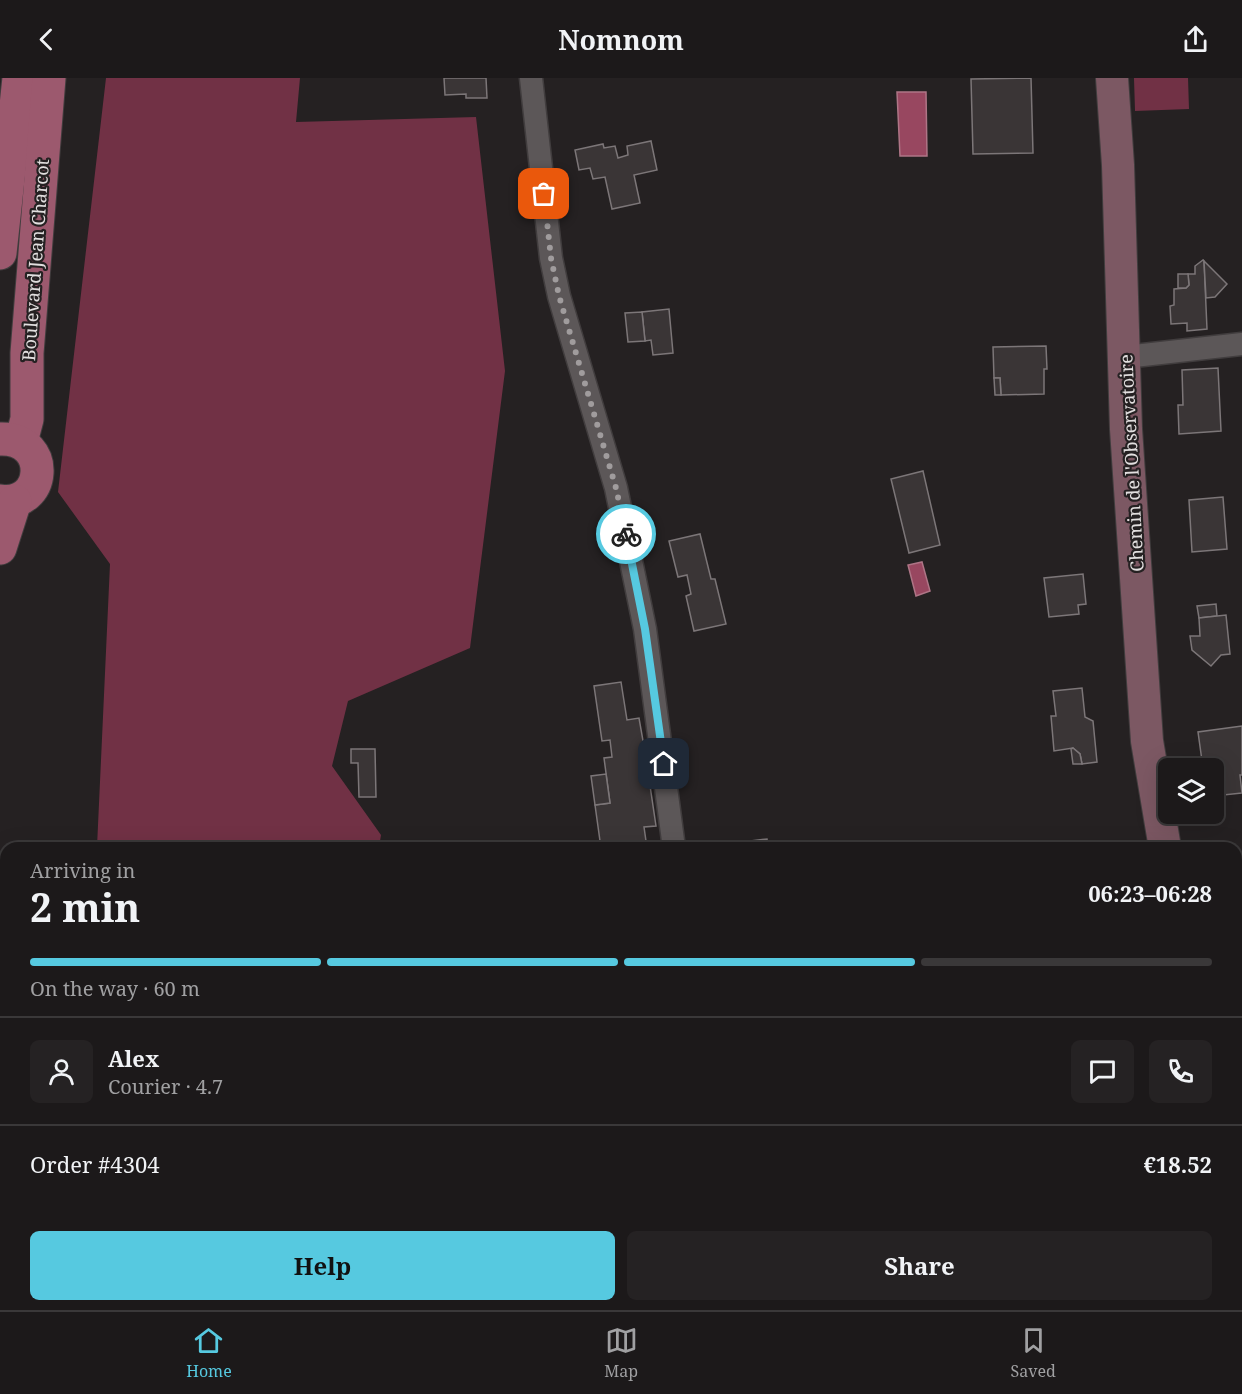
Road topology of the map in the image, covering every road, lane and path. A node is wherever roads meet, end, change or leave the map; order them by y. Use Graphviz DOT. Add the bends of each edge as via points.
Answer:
graph roads {
  1 [pos="19,78"];
  2 [pos="49,78"];
  3 [pos="531,78"];
  4 [pos="1112,78"];
  5 [pos="0,253"];
  6 [pos="1242,344"];
  7 [pos="1125,357"];
  8 [pos="10,440"];
  9 [pos="7,501"];
  10 [pos="0,548"];
  11 [pos="673,842"];
  12 [pos="1164,842"];
  1 -- 5 [label="main road, Boulevard Jean Charcot"];
  2 -- 8 [label="main road, Boulevard Jean Charcot" via="27,353 27,419"];
  3 -- 11 [label="street" via="551,258 616,488 645,629"];
  4 -- 7 [label="street, Chemin de l'Observatoire"];
  6 -- 7 [label="street"];
  7 -- 12 [label="street, Chemin de l'Observatoire" via="1126,429 1147,741"];
  8 -- 9 [label="main road, Boulevard Jean Charcot" via="29,448 38,467 28,493"];
  9 -- 10 [label="main road, Boulevard Jean Charcot"];
}
